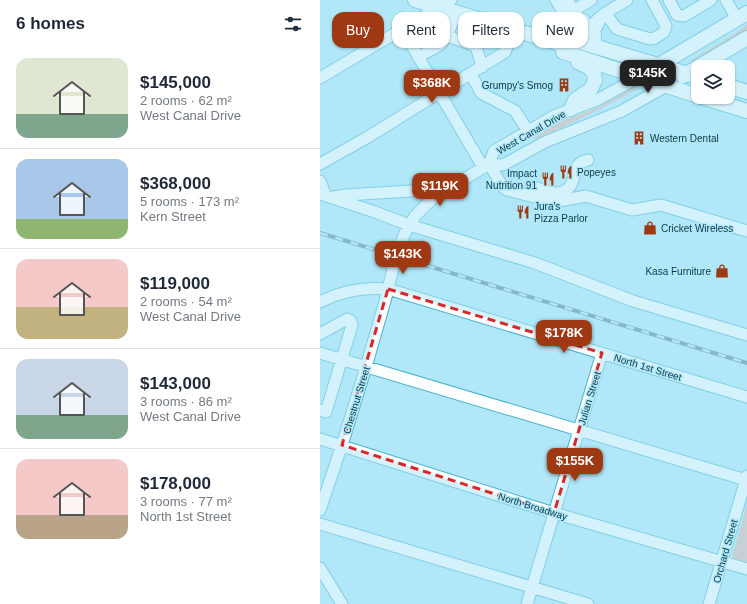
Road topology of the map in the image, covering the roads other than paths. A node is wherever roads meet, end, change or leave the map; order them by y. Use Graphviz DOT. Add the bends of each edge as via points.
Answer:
graph roads {
  1 [pos="415,0"];
  2 [pos="556,0"];
  3 [pos="567,0"];
  4 [pos="591,0"];
  5 [pos="627,0"];
  6 [pos="652,0"];
  7 [pos="669,0"];
  8 [pos="712,0"];
  9 [pos="726,0"];
  10 [pos="454,6"];
  11 [pos="439,7"];
  12 [pos="431,12"];
  13 [pos="466,12"];
  14 [pos="569,12"];
  15 [pos="572,12"];
  16 [pos="578,12"];
  17 [pos="605,13"];
  18 [pos="742,16"];
  19 [pos="588,22"];
  20 [pos="450,23"];
  21 [pos="592,24"];
  22 [pos="588,28"];
  23 [pos="392,35"];
  24 [pos="747,38"];
  25 [pos="588,44"];
  26 [pos="596,47"];
  27 [pos="413,48"];
  28 [pos="434,48"];
  29 [pos="477,48"];
  30 [pos="506,48"];
  31 [pos="560,48"];
  32 [pos="563,48"];
  33 [pos="418,57"];
  34 [pos="714,60"];
  35 [pos="660,64"];
  36 [pos="482,67"];
  37 [pos="471,74"];
  38 [pos="691,75"];
  39 [pos="691,75"];
  40 [pos="639,77"];
  41 [pos="320,78"];
  42 [pos="666,86"];
  43 [pos="735,88"];
  44 [pos="747,92"];
  45 [pos="439,93"];
  46 [pos="691,94"];
  47 [pos="724,104"];
  48 [pos="570,109"];
  49 [pos="747,111"];
  50 [pos="528,131"];
  51 [pos="588,160"];
  52 [pos="320,164"];
  53 [pos="486,166"];
  54 [pos="320,181"];
  55 [pos="453,185"];
  56 [pos="325,196"];
  57 [pos="532,196"];
  58 [pos="409,225"];
  59 [pos="747,231"];
  60 [pos="388,289"];
  61 [pos="320,302"];
  62 [pos="320,334"];
  63 [pos="747,335"];
  64 [pos="320,353"];
  65 [pos="602,353"];
  66 [pos="342,360"];
  67 [pos="366,367"];
  68 [pos="747,397"];
  69 [pos="320,410"];
  70 [pos="579,431"];
  71 [pos="320,439"];
  72 [pos="342,445"];
  73 [pos="746,478"];
  74 [pos="320,510"];
  75 [pos="554,513"];
  76 [pos="320,524"];
  77 [pos="721,562"];
  78 [pos="320,568"];
  79 [pos="747,570"];
  80 [pos="532,588"];
  81 [pos="342,604"];
  82 [pos="527,604"];
  83 [pos="588,604"];
  84 [pos="710,604"];
  1 -- 11 [label="main road"];
  2 -- 14 [label="street"];
  3 -- 15 [label="street"];
  4 -- 16 [label="street"];
  5 -- 17 [label="street"];
  6 -- 17 [label="street" via="666,26 664,32 653,39 617,29"];
  7 -- 8 [label="street" via="677,15 684,16"];
  9 -- 18 [label="street"];
  10 -- 11 [label="main road"];
  10 -- 13 [label="main road"];
  10 -- 20 [label="street"];
  11 -- 12 [label="street"];
  17 -- 21 [label="street"];
  17 -- 26 [label="street" via="595,30"];
  18 -- 35 [label="main road, West Canal Drive"];
  19 -- 21 [label="street"];
  21 -- 22 [label="street"];
  23 -- 41 [label="street"];
  24 -- 34 [label="main road, West Canal Drive"];
  25 -- 26 [label="main road"];
  26 -- 35 [label="main road"];
  27 -- 33 [label="street"];
  28 -- 33 [label="street"];
  29 -- 36 [label="street"];
  30 -- 36 [label="street" via="505,52"];
  31 -- 48 [label="main road" via="570,59 590,68 595,78 591,88 575,100"];
  32 -- 40 [label="main road"];
  33 -- 45 [label="street"];
  35 -- 38 [label="main road"];
  35 -- 40 [label="main road, West Canal Drive"];
  36 -- 37 [label="street"];
  37 -- 45 [label="street"];
  37 -- 50 [label="street" via="481,93 515,111"];
  39 -- 42 [label="main road, West Canal Drive"];
  40 -- 42 [label="main road"];
  40 -- 48 [label="street, West Canal Drive" via="599,99"];
  42 -- 46 [label="main road"];
  42 -- 53 [label="street, West Canal Drive" via="622,111 545,142 503,165"];
  43 -- 44 [label="main road"];
  45 -- 52 [label="street"];
  45 -- 53 [label="street"];
  47 -- 49 [label="main road"];
  48 -- 50 [label="street, West Canal Drive"];
  50 -- 53 [label="street, West Canal Drive" via="494,151"];
  51 -- 57 [label="street" via="578,164 568,190 554,193 537,188 534,189"];
  53 -- 55 [label="street, West Canal Drive"];
  53 -- 57 [label="street" via="505,189"];
  54 -- 56 [label="street"];
  55 -- 56 [label="street" via="410,191"];
  55 -- 58 [label="street, West Canal Drive" via="420,209"];
  56 -- 58 [label="street"];
  57 -- 59 [label="street" via="554,202 586,196 632,210 661,206"];
  58 -- 60 [label="street, West Canal Drive" via="402,238"];
  58 -- 63 [label="street" via="536,262 633,301"];
  60 -- 61 [label="street" via="350,291"];
  60 -- 65 [label="street, North 1st Street"];
  60 -- 67 [label="street, Chestnut Street"];
  62 -- 66 [label="street" via="347,319 351,321"];
  64 -- 66 [label="street"];
  65 -- 68 [label="street, North 1st Street"];
  65 -- 70 [label="street, Julian Street"];
  66 -- 67 [label="street"];
  66 -- 69 [label="street" via="326,412"];
  67 -- 70 [label="street"];
  67 -- 72 [label="street, Chestnut Street"];
  70 -- 73 [label="street"];
  70 -- 75 [label="street, Julian Street"];
  71 -- 72 [label="street, North Broadway"];
  72 -- 74 [label="street, Chestnut Street"];
  72 -- 75 [label="street, North Broadway"];
  73 -- 77 [label="street, Orchard Street"];
  75 -- 77 [label="street, North Broadway"];
  75 -- 80 [label="street, Julian Street"];
  76 -- 80 [label="street"];
  77 -- 79 [label="street, North Broadway"];
  77 -- 84 [label="street, Orchard Street"];
  78 -- 81 [label="street"];
  80 -- 82 [label="street, Julian Street"];
  80 -- 83 [label="street"];
}
